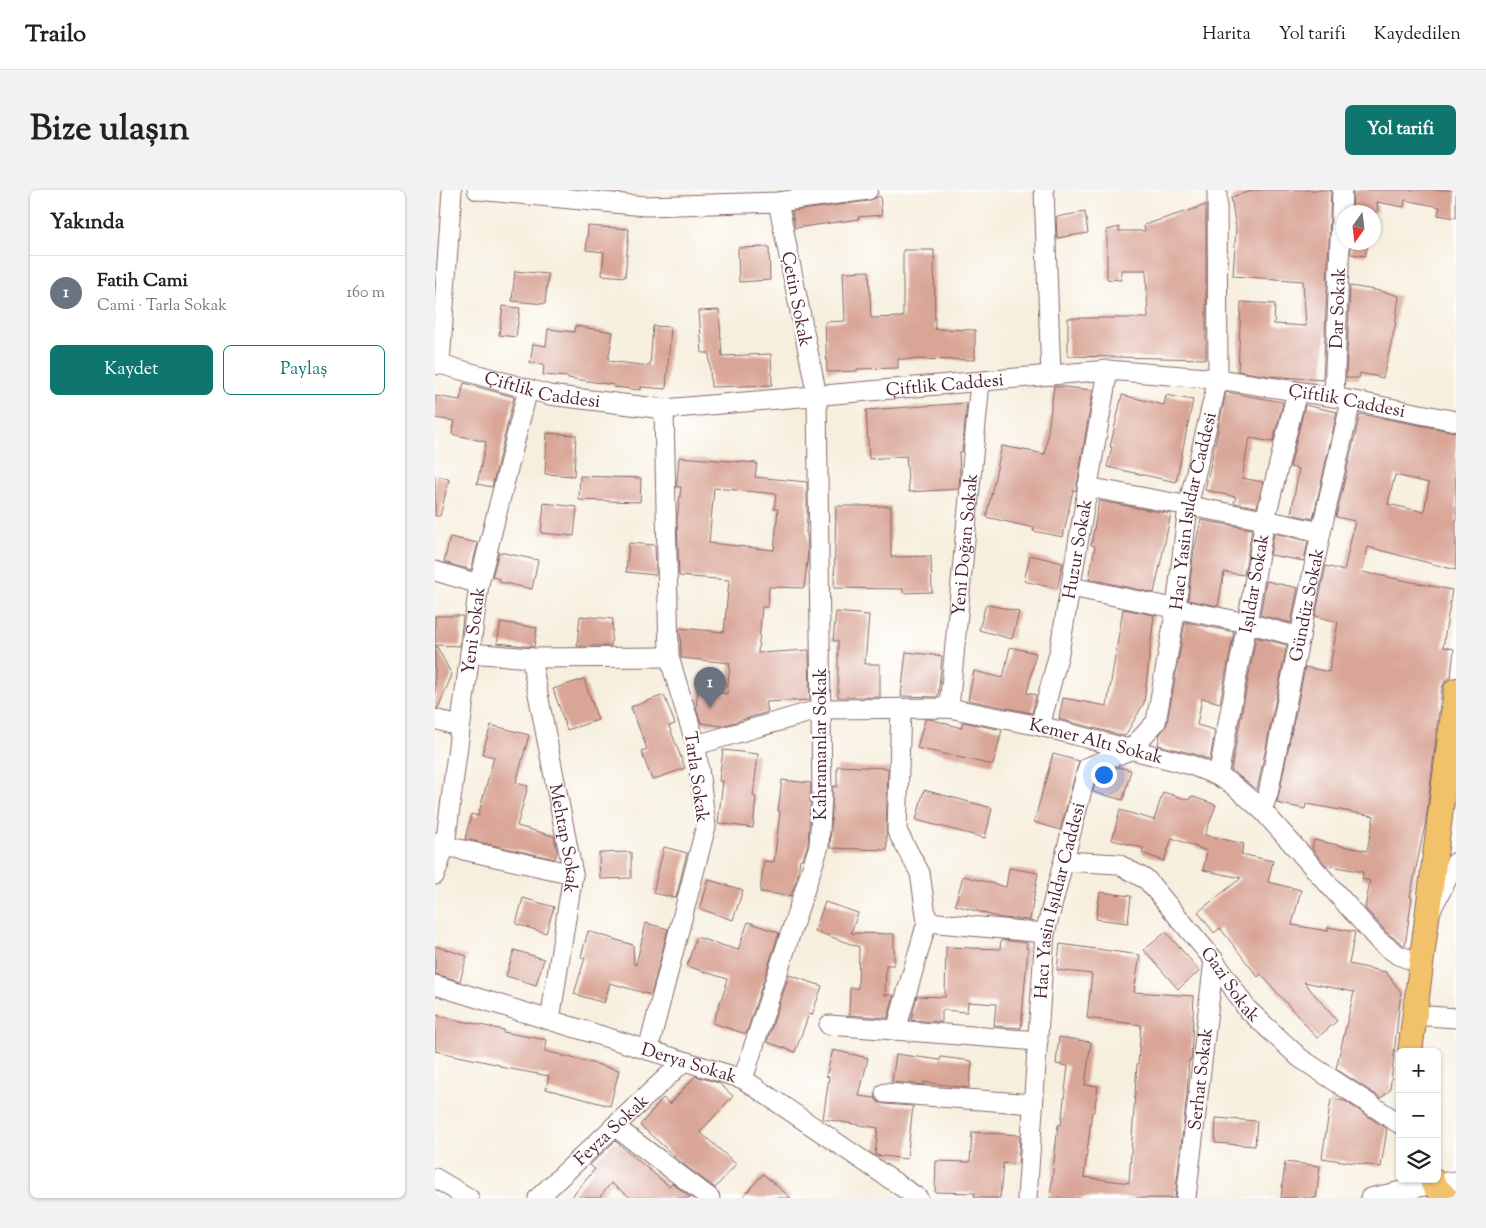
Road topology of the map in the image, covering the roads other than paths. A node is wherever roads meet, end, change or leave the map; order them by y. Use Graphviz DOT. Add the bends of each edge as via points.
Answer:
graph roads {
  1 [pos="452,190"];
  2 [pos="477,190"];
  3 [pos="868,190"];
  4 [pos="1044,190"];
  5 [pos="1217,190"];
  6 [pos="1341,190"];
  7 [pos="778,202"];
  8 [pos="438,365"];
  9 [pos="1109,370"];
  10 [pos="1051,375"];
  11 [pos="1218,380"];
  12 [pos="980,382"];
  13 [pos="528,389"];
  14 [pos="1297,392"];
  15 [pos="817,396"];
  16 [pos="1343,399"];
  17 [pos="664,409"];
  18 [pos="1456,420"];
  19 [pos="1087,488"];
  20 [pos="1188,506"];
  21 [pos="1265,520"];
  22 [pos="1321,532"];
  23 [pos="435,571"];
  24 [pos="479,584"];
  25 [pos="1071,587"];
  26 [pos="1176,608"];
  27 [pos="1247,623"];
  28 [pos="1300,637"];
  29 [pos="470,653"];
  30 [pos="669,657"];
  31 [pos="531,658"];
  32 [pos="1456,690"];
  33 [pos="901,708"];
  34 [pos="949,708"];
  35 [pos="821,709"];
  36 [pos="435,719"];
  37 [pos="1040,726"];
  38 [pos="460,727"];
  39 [pos="696,745"];
  40 [pos="1130,750"];
  41 [pos="1218,776"];
  42 [pos="1262,810"];
  43 [pos="440,844"];
  44 [pos="1064,861"];
  45 [pos="1456,862"];
  46 [pos="573,874"];
  47 [pos="435,875"];
  48 [pos="1427,917"];
  49 [pos="927,922"];
  50 [pos="1045,933"];
  51 [pos="1214,960"];
  52 [pos="1422,964"];
  53 [pos="435,985"];
  54 [pos="1414,1015"];
  55 [pos="1456,1018"];
  56 [pos="550,1020"];
  57 [pos="829,1024"];
  58 [pos="896,1030"];
  59 [pos="1038,1041"];
  60 [pos="1410,1048"];
  61 [pos="648,1050"];
  62 [pos="684,1061"];
  63 [pos="743,1079"];
  64 [pos="885,1093"];
  65 [pos="1033,1104"];
  66 [pos="1396,1121"];
  67 [pos="614,1126"];
  68 [pos="435,1178"];
  69 [pos="1442,1186"];
  70 [pos="469,1198"];
  71 [pos="538,1198"];
  72 [pos="709,1198"];
  73 [pos="918,1198"];
  74 [pos="1027,1198"];
  75 [pos="1185,1198"];
  76 [pos="1371,1198"];
  1 -- 8 [label="street"];
  2 -- 7 [label="street" via="645,206"];
  3 -- 7 [label="street"];
  4 -- 10 [label="street"];
  5 -- 11 [label="street, Hacı Yasin Işıldar Caddesi"];
  6 -- 16 [label="street, Dar Sokak"];
  7 -- 15 [label="street, Çetin Sokak"];
  8 -- 13 [label="street, Çiftlik Caddesi"];
  9 -- 10 [label="street, Çiftlik Caddesi"];
  9 -- 11 [label="street, Çiftlik Caddesi"];
  9 -- 19 [label="street, Huzur Sokak"];
  10 -- 12 [label="street, Çiftlik Caddesi"];
  11 -- 14 [label="street, Çiftlik Caddesi"];
  11 -- 20 [label="street, Hacı Yasin Işıldar Caddesi"];
  12 -- 15 [label="street, Çiftlik Caddesi"];
  12 -- 34 [label="street, Yeni Doğan Sokak"];
  13 -- 17 [label="street, Çiftlik Caddesi" via="549,395"];
  13 -- 24 [label="street, Yeni Sokak"];
  14 -- 16 [label="street, Çiftlik Caddesi"];
  14 -- 21 [label="street, Işıldar Sokak"];
  15 -- 17 [label="street, Çiftlik Caddesi"];
  15 -- 35 [label="street, Kahramanlar Sokak"];
  16 -- 18 [label="street, Çiftlik Caddesi"];
  16 -- 22 [label="street, Gündüz Sokak"];
  17 -- 30 [label="street, Tarla Sokak"];
  19 -- 20 [label="street"];
  19 -- 25 [label="street, Huzur Sokak"];
  20 -- 21 [label="street"];
  20 -- 26 [label="street, Hacı Yasin Işıldar Caddesi"];
  21 -- 22 [label="street"];
  21 -- 27 [label="street, Işıldar Sokak"];
  22 -- 28 [label="street, Gündüz Sokak"];
  23 -- 24 [label="street"];
  24 -- 29 [label="street, Yeni Sokak"];
  25 -- 26 [label="street"];
  25 -- 37 [label="street, Huzur Sokak" via="1059,653"];
  26 -- 27 [label="street"];
  26 -- 40 [label="street, Hacı Yasin Işıldar Caddesi" via="1155,722"];
  27 -- 28 [label="street"];
  27 -- 41 [label="street, Işıldar Sokak"];
  28 -- 42 [label="street, Gündüz Sokak"];
  29 -- 31 [label="street"];
  29 -- 38 [label="street, Yeni Sokak"];
  30 -- 31 [label="street"];
  30 -- 39 [label="street, Tarla Sokak"];
  31 -- 46 [label="street, Mehtap Sokak"];
  32 -- 48 [label="main road"];
  33 -- 34 [label="street, Kemer Altı Sokak"];
  33 -- 35 [label="street, Kemer Altı Sokak"];
  33 -- 49 [label="street" via="897,831 920,873"];
  34 -- 37 [label="street, Kemer Altı Sokak"];
  35 -- 39 [label="street, Kemer Altı Sokak"];
  35 -- 63 [label="street, Kahramanlar Sokak" via="819,846"];
  36 -- 38 [label="street"];
  37 -- 40 [label="street, Kemer Altı Sokak"];
  38 -- 43 [label="street, Yeni Sokak"];
  39 -- 61 [label="street, Tarla Sokak" via="705,826"];
  40 -- 41 [label="street, Kemer Altı Sokak"];
  40 -- 44 [label="street, Hacı Yasin Işıldar Caddesi" via="1088,767"];
  41 -- 42 [label="street, Kemer Altı Sokak"];
  42 -- 52 [label="street, Kemer Altı Sokak" via="1379,941 1398,955"];
  43 -- 46 [label="street"];
  43 -- 47 [label="street, Yeni Sokak"];
  44 -- 50 [label="street, Hacı Yasin Işıldar Caddesi"];
  44 -- 51 [label="street, Gazi Sokak" via="1118,864 1147,880"];
  45 -- 48 [label="street"];
  46 -- 56 [label="street, Mehtap Sokak"];
  48 -- 52 [label="main road"];
  49 -- 50 [label="street"];
  49 -- 58 [label="street"];
  50 -- 59 [label="street, Hacı Yasin Işıldar Caddesi"];
  51 -- 66 [label="street, Gazi Sokak" via="1247,1009 1300,1058"];
  51 -- 75 [label="street, Serhat Sokak"];
  52 -- 54 [label="main road"];
  53 -- 56 [label="street, Derya Sokak"];
  54 -- 55 [label="street"];
  54 -- 60 [label="main road"];
  56 -- 61 [label="street, Derya Sokak"];
  57 -- 58 [label="street"];
  58 -- 59 [label="street"];
  59 -- 65 [label="street, Hacı Yasin Işıldar Caddesi"];
  61 -- 62 [label="street, Derya Sokak"];
  62 -- 63 [label="street, Derya Sokak"];
  62 -- 67 [label="street, Feyza Sokak"];
  63 -- 73 [label="street, Derya Sokak"];
  64 -- 65 [label="street"];
  65 -- 74 [label="street, Hacı Yasin Işıldar Caddesi"];
  67 -- 71 [label="street, Feyza Sokak"];
  67 -- 72 [label="street"];
  68 -- 70 [label="street"];
  69 -- 76 [label="street"];
}
